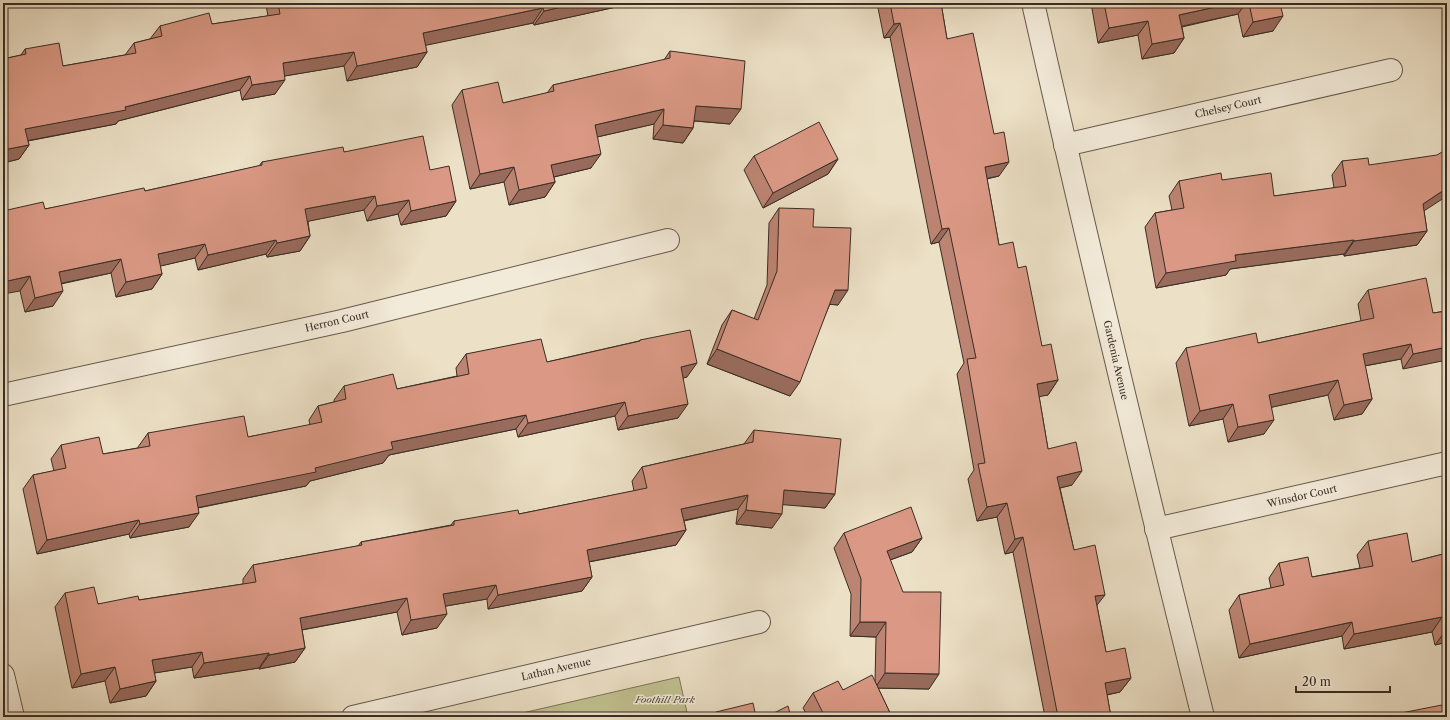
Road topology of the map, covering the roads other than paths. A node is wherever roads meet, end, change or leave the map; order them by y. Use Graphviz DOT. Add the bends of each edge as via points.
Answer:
graph roads {
  1 [pos="1033,3"];
  2 [pos="1391,70"];
  3 [pos="1065,144"];
  4 [pos="668,240"];
  5 [pos="3,395"];
  6 [pos="1447,463"];
  7 [pos="1156,529"];
  8 [pos="759,622"];
  9 [pos="3,675"];
  10 [pos="13,717"];
  11 [pos="353,717"];
  12 [pos="1203,717"];
  1 -- 3 [label="street, Gardenia Avenue"];
  2 -- 3 [label="street, Chelsey Court"];
  3 -- 7 [label="street, Gardenia Avenue"];
  4 -- 5 [label="street, Herron Court" via="342,321"];
  6 -- 7 [label="street, Winsdor Court"];
  7 -- 12 [label="street, Gardenia Avenue"];
  8 -- 11 [label="street, Lathan Avenue"];
  9 -- 10 [label="street"];
}
